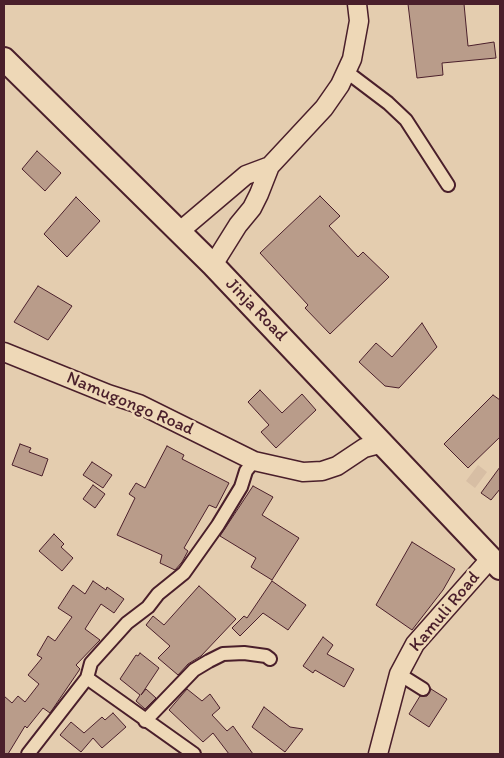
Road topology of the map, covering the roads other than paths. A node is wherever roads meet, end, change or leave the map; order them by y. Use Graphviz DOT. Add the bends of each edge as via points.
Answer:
graph roads {
  1 [pos="357,4"];
  2 [pos="5,60"];
  3 [pos="347,72"];
  4 [pos="270,166"];
  5 [pos="448,185"];
  6 [pos="180,232"];
  7 [pos="213,265"];
  8 [pos="4,352"];
  9 [pos="382,443"];
  10 [pos="254,460"];
  11 [pos="496,563"];
  12 [pos="270,659"];
  13 [pos="399,674"];
  14 [pos="87,678"];
  15 [pos="423,689"];
  16 [pos="146,721"];
  17 [pos="28,754"];
  18 [pos="194,754"];
  19 [pos="378,754"];
  1 -- 3 [label="street" via="356,45"];
  2 -- 6 [label="highway, Jinja Road"];
  3 -- 4 [label="street" via="324,108"];
  3 -- 5 [label="street" via="406,120"];
  4 -- 6 [label="street" via="246,175"];
  4 -- 7 [label="street" via="252,208"];
  6 -- 7 [label="highway, Jinja Road"];
  7 -- 9 [label="highway, Jinja Road"];
  8 -- 10 [label="street, Namugongo Road" via="148,408"];
  9 -- 10 [label="street, Namugongo Road" via="364,448 338,466 322,471 302,472"];
  9 -- 11 [label="highway, Jinja Road"];
  10 -- 14 [label="street" via="218,525 184,573 158,594 148,608 126,623 91,663"];
  11 -- 13 [label="street, Kamuli Road" via="415,644"];
  12 -- 16 [label="street" via="266,656 223,654 208,661 194,670"];
  13 -- 15 [label="street"];
  13 -- 19 [label="street, Kamuli Road"];
  14 -- 16 [label="street"];
  14 -- 17 [label="street"];
  16 -- 18 [label="street"];
}
